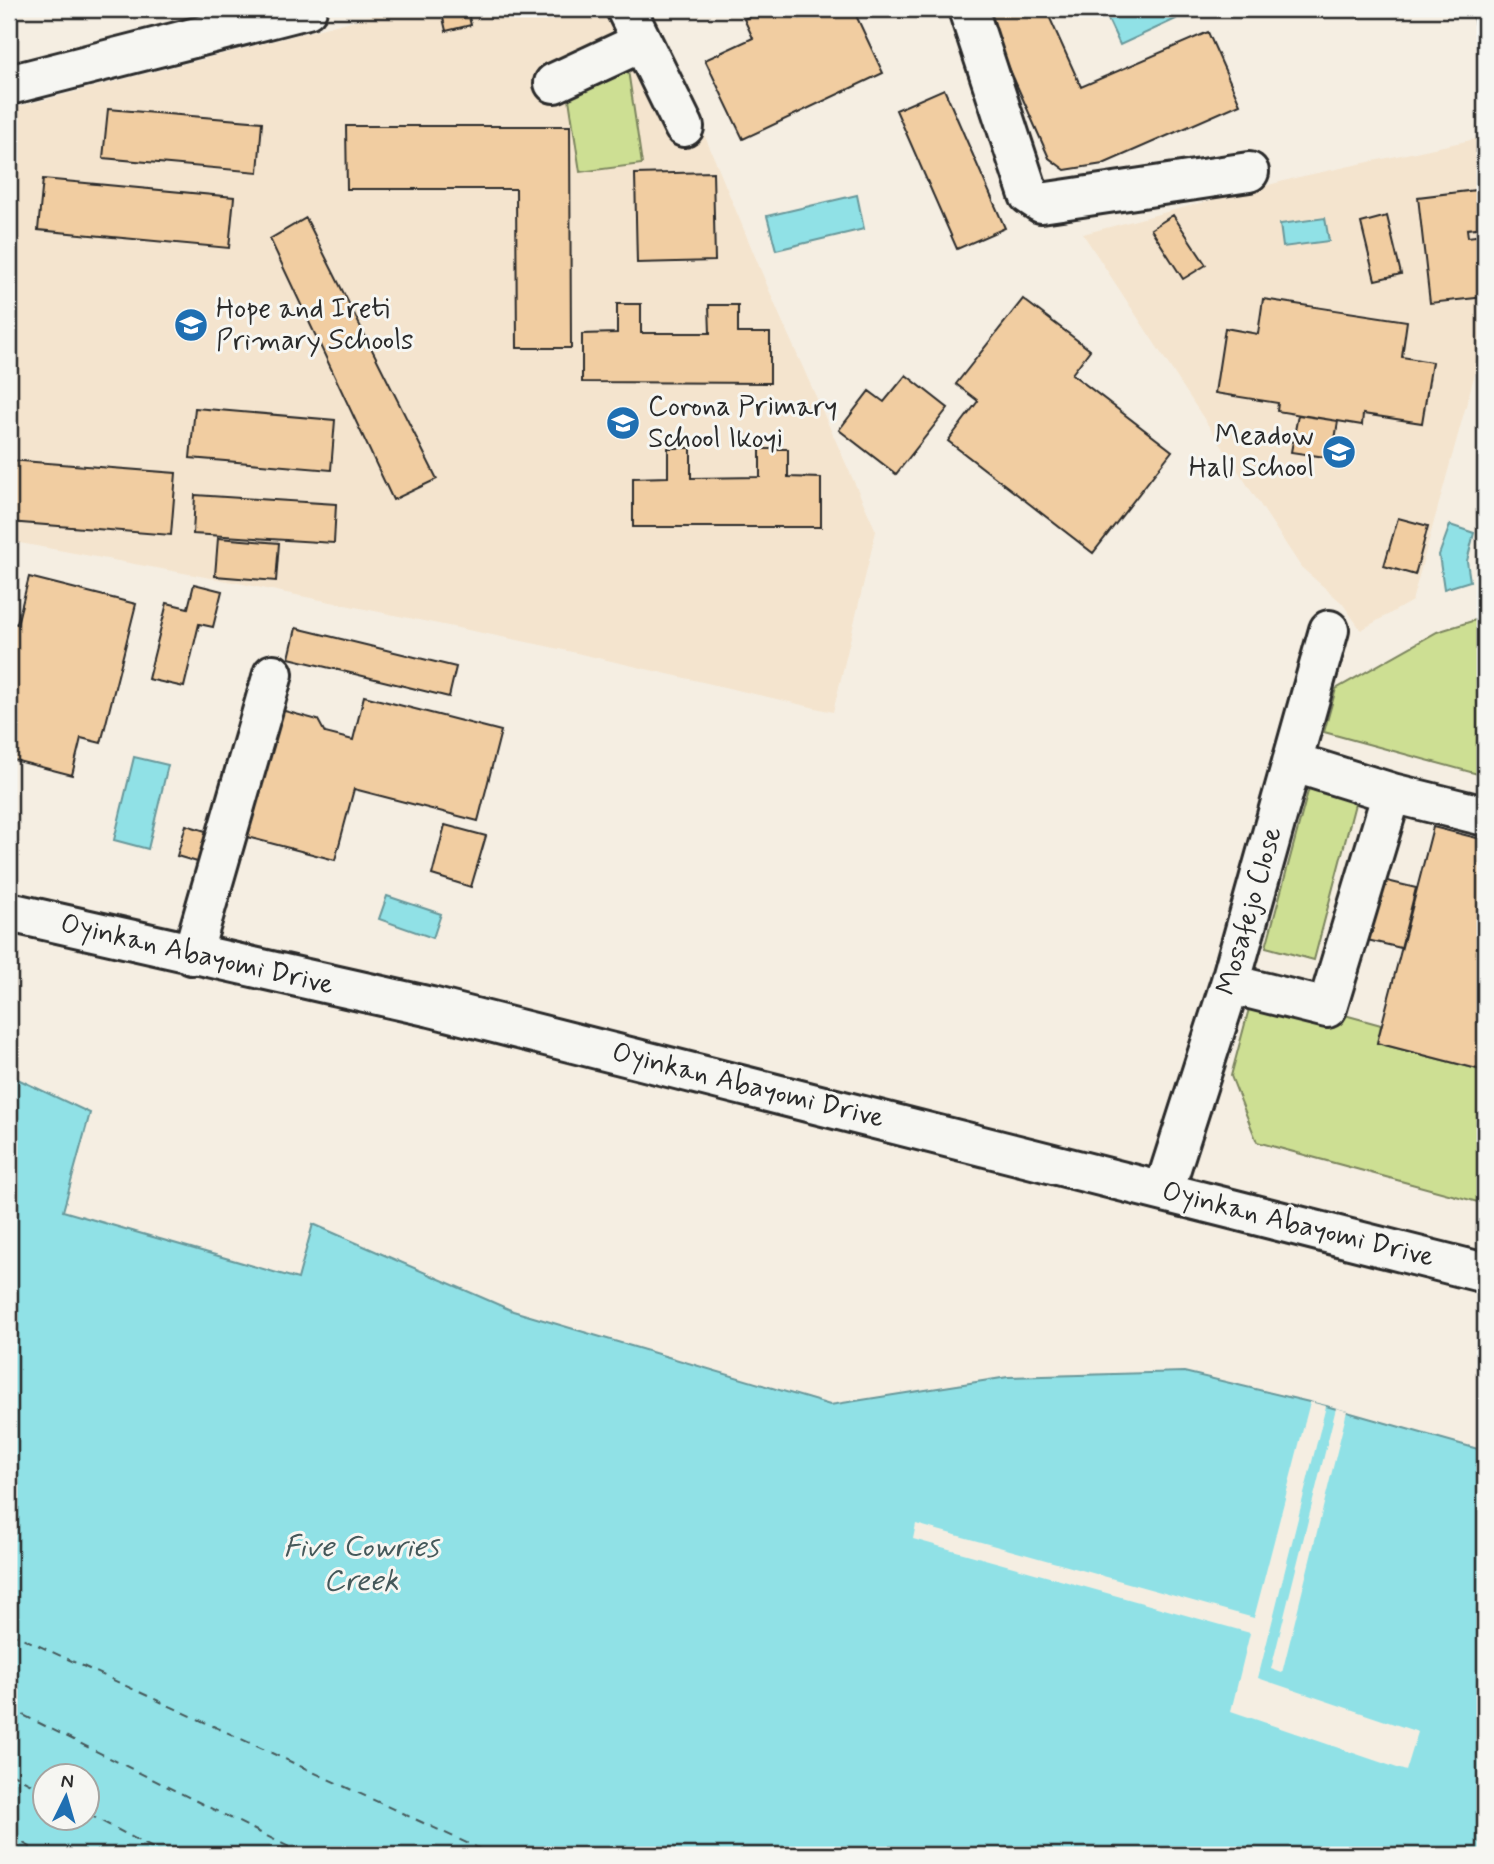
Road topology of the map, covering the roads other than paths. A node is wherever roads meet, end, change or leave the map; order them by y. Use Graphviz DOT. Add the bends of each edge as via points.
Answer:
graph roads {
  1 [pos="307,9"];
  2 [pos="968,9"];
  3 [pos="634,25"];
  4 [pos="554,83"];
  5 [pos="9,85"];
  6 [pos="684,127"];
  7 [pos="1249,172"];
  8 [pos="1329,630"];
  9 [pos="273,674"];
  10 [pos="1292,762"];
  11 [pos="1392,793"];
  12 [pos="1485,816"];
  13 [pos="9,912"];
  14 [pos="192,955"];
  15 [pos="1230,984"];
  16 [pos="1164,1190"];
  17 [pos="1485,1273"];
  1 -- 5 [label="street"];
  2 -- 7 [label="street" via="1029,195 1041,203"];
  3 -- 4 [label="street"];
  3 -- 6 [label="street"];
  8 -- 10 [label="street, Mosafejo Close"];
  9 -- 14 [label="street"];
  10 -- 11 [label="street"];
  10 -- 15 [label="street, Mosafejo Close"];
  11 -- 12 [label="street"];
  11 -- 15 [label="street" via="1327,1008"];
  13 -- 14 [label="street, Oyinkan Abayomi Drive"];
  14 -- 16 [label="street, Oyinkan Abayomi Drive" via="431,1007"];
  15 -- 16 [label="street, Mosafejo Close"];
  16 -- 17 [label="street, Oyinkan Abayomi Drive"];
}
